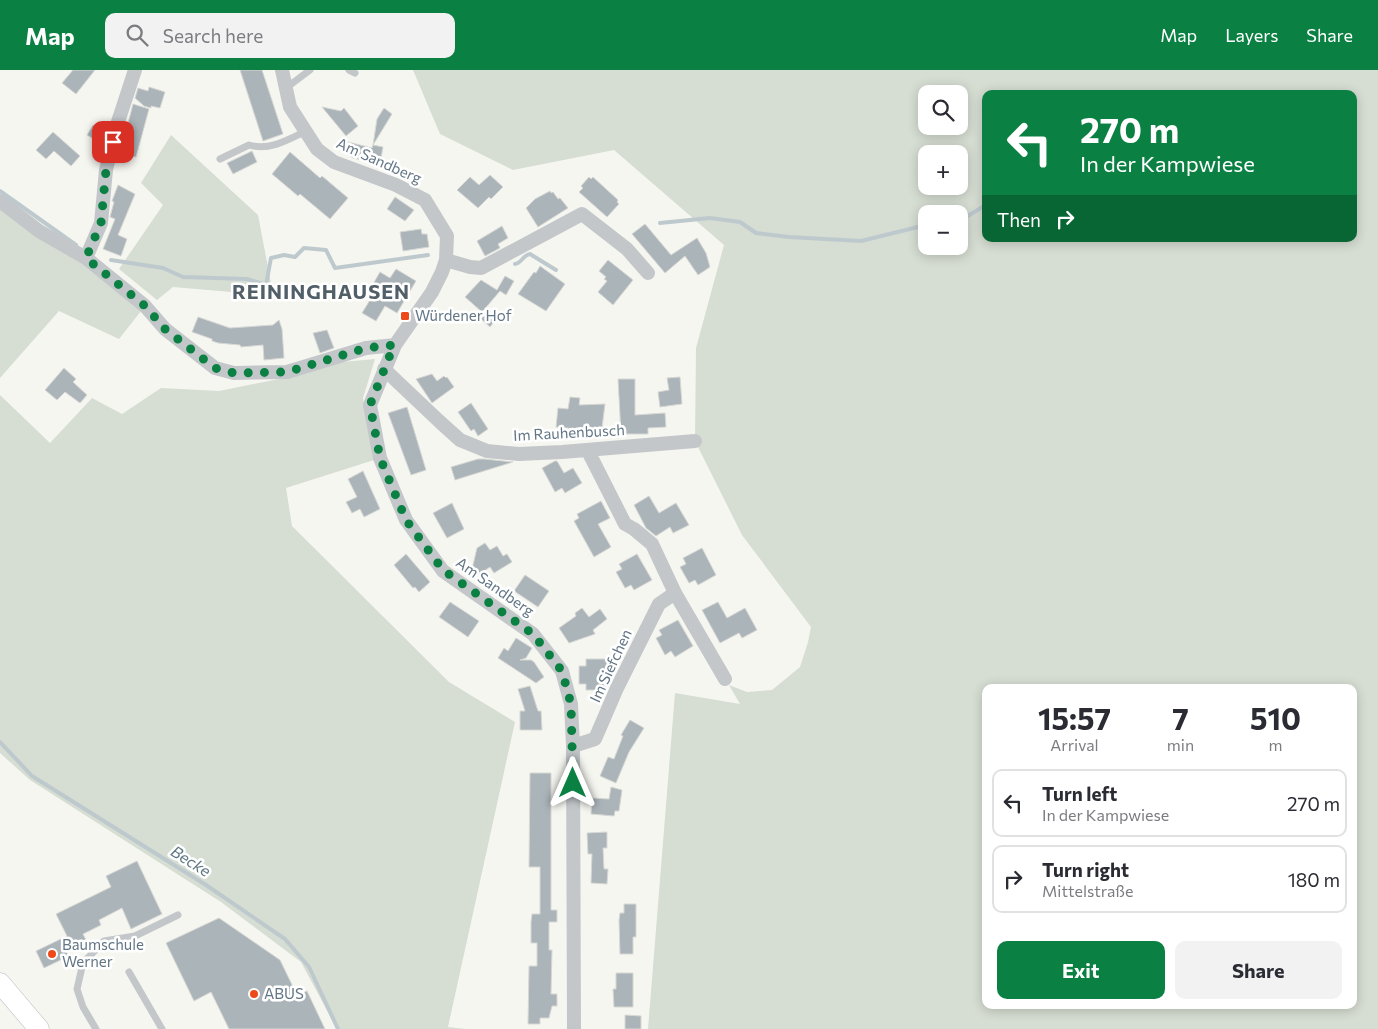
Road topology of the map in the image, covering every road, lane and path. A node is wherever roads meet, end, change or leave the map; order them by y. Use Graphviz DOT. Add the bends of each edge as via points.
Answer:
graph roads {
  1 [pos="135,70"];
  2 [pos="282,70"];
  3 [pos="310,70"];
  4 [pos="286,88"];
  5 [pos="306,131"];
  6 [pos="220,159"];
  7 [pos="0,201"];
  8 [pos="86,258"];
  9 [pos="446,260"];
  10 [pos="648,273"];
  11 [pos="394,345"];
  12 [pos="384,369"];
  13 [pos="695,441"];
  14 [pos="588,451"];
  15 [pos="675,593"];
  16 [pos="725,679"];
  17 [pos="573,746"];
  18 [pos="178,915"];
  19 [pos="129,972"];
  20 [pos="0,983"];
  21 [pos="39,1029"];
  22 [pos="96,1029"];
  23 [pos="162,1029"];
  24 [pos="574,1029"];
  1 -- 8 [label="street" via="106,170 101,223"];
  2 -- 4 [label="street, Am Sandberg"];
  3 -- 4 [label="lane"];
  4 -- 5 [label="street, Am Sandberg" via="290,107"];
  5 -- 6 [label="lane" via="269,146 258,148 249,145"];
  5 -- 9 [label="street, Am Sandberg" via="317,149 334,162 396,185 425,200 447,236"];
  7 -- 8 [label="street" via="39,231"];
  8 -- 11 [label="street" via="145,306 165,329 215,368 234,373 287,372 366,348"];
  9 -- 10 [label="street" via="481,268 582,214 627,249"];
  9 -- 11 [label="street, Am Sandberg" via="432,292"];
  11 -- 12 [label="street, Am Sandberg"];
  12 -- 14 [label="street, Im Rauhenbusch" via="460,440 487,451 519,454"];
  12 -- 17 [label="street, Am Sandberg" via="370,405 380,458 406,520 443,570 533,634 562,671 571,704"];
  13 -- 14 [label="street, Im Rauhenbusch"];
  14 -- 15 [label="street" via="625,524 652,544"];
  15 -- 16 [label="street"];
  15 -- 17 [label="street, Im Siefchen" via="659,604 595,739"];
  17 -- 24 [label="street, Am Sandberg"];
  18 -- 22 [label="lane" via="135,936 104,942 83,963 76,989"];
  19 -- 23 [label="lane"];
  20 -- 21 [label="main road"];
}
